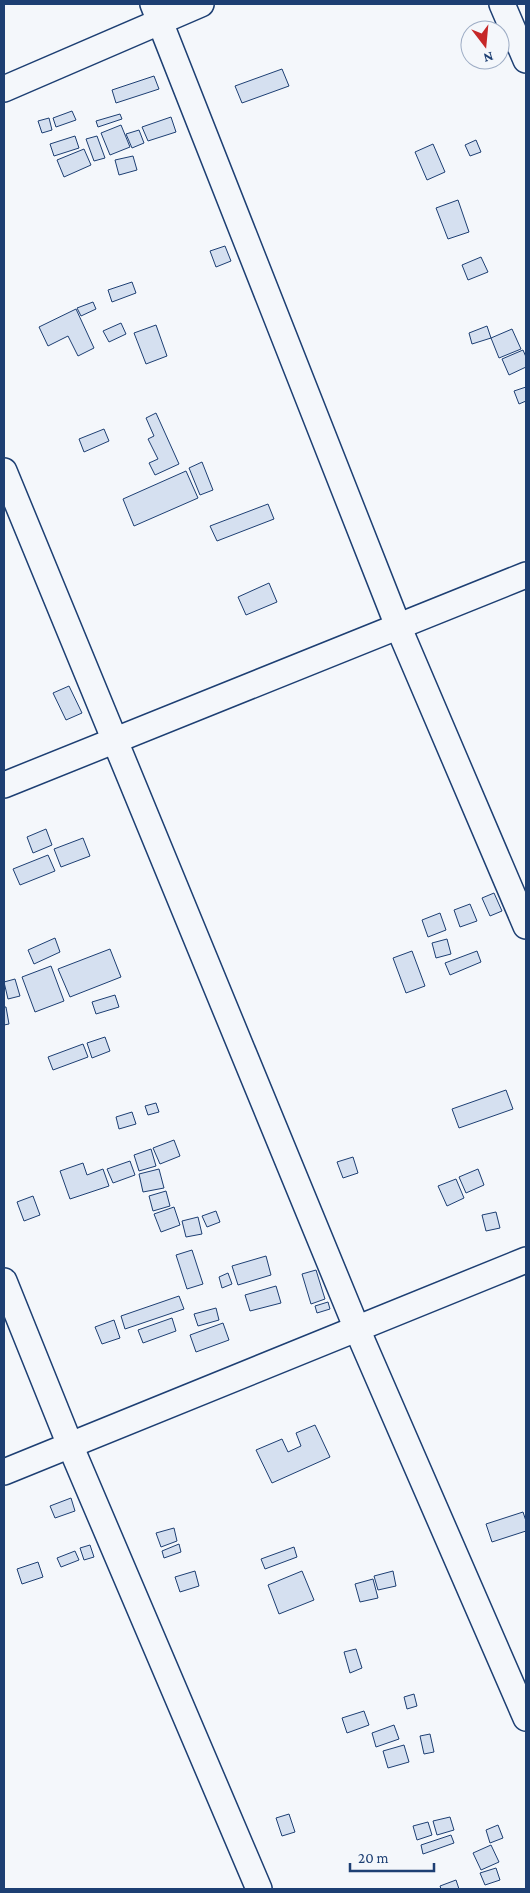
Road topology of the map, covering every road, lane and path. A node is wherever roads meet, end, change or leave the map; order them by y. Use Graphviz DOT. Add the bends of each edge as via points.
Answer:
graph roads {
  1 [pos="201,4"];
  2 [pos="502,4"];
  3 [pos="157,13"];
  4 [pos="526,60"];
  5 [pos="4,89"];
  6 [pos="4,471"];
  7 [pos="526,575"];
  8 [pos="398,626"];
  9 [pos="114,740"];
  10 [pos="4,785"];
  11 [pos="526,926"];
  12 [pos="526,1260"];
  13 [pos="4,1281"];
  14 [pos="357,1329"];
  15 [pos="70,1445"];
  16 [pos="4,1472"];
  17 [pos="526,1718"];
  18 [pos="259,1889"];
  1 -- 3 [label="street"];
  2 -- 4 [label="street"];
  3 -- 5 [label="street"];
  3 -- 8 [label="street"];
  6 -- 9 [label="street"];
  7 -- 8 [label="street"];
  8 -- 9 [label="street"];
  8 -- 11 [label="street"];
  9 -- 10 [label="street"];
  9 -- 14 [label="street"];
  12 -- 14 [label="street"];
  13 -- 15 [label="street"];
  14 -- 15 [label="street"];
  14 -- 17 [label="street"];
  15 -- 16 [label="street"];
  15 -- 18 [label="street"];
}
